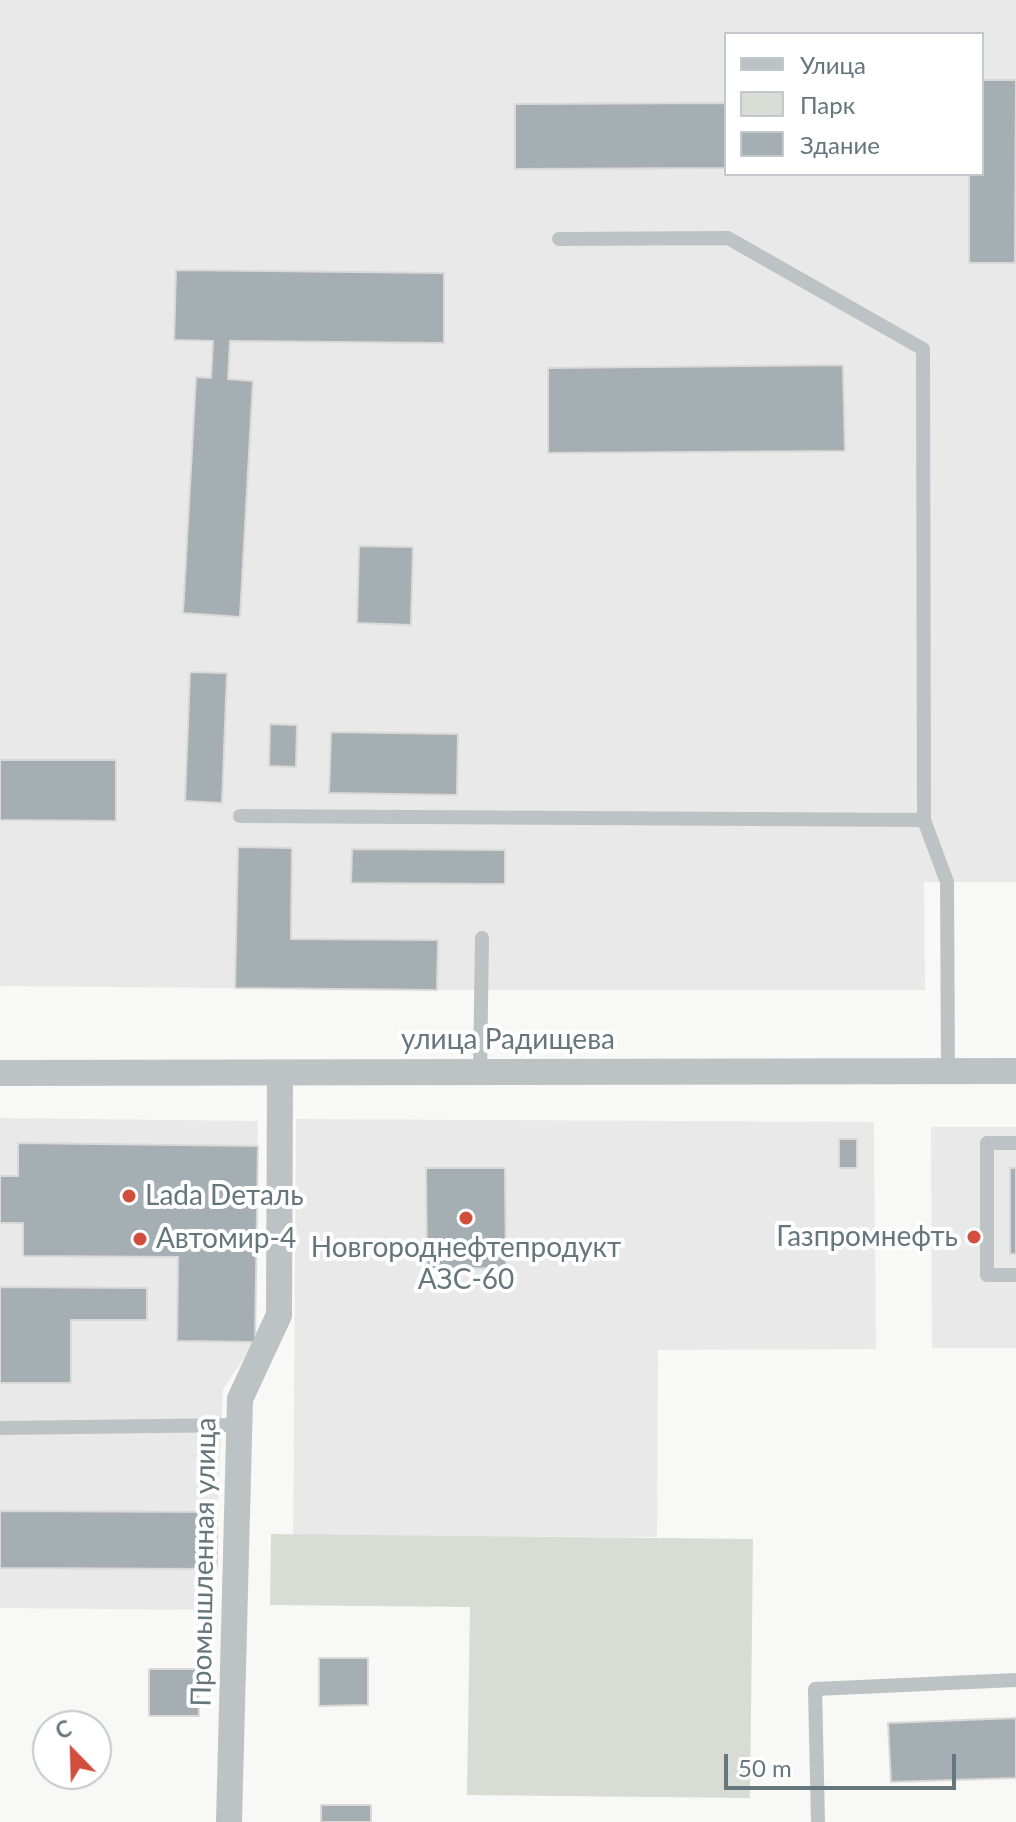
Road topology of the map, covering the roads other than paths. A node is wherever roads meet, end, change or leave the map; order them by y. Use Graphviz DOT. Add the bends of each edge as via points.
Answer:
graph roads {
  1 [pos="559,239"];
  2 [pos="240,816"];
  3 [pos="924,820"];
  4 [pos="482,938"];
  5 [pos="948,1070"];
  6 [pos="1016,1071"];
  7 [pos="480,1072"];
  8 [pos="0,1073"];
  9 [pos="280,1073"];
  10 [pos="1016,1143"];
  11 [pos="1016,1275"];
  12 [pos="239,1425"];
  13 [pos="0,1428"];
  14 [pos="1016,1680"];
  15 [pos="229,1822"];
  16 [pos="818,1822"];
  1 -- 3 [label="lane" via="728,238 923,349"];
  2 -- 3 [label="lane"];
  3 -- 5 [label="lane" via="947,882"];
  4 -- 7 [label="lane"];
  5 -- 6 [label="street, улица Радищева"];
  5 -- 7 [label="street, улица Радищева"];
  7 -- 9 [label="street, улица Радищева"];
  8 -- 9 [label="street, улица Радищева"];
  9 -- 12 [label="street, Промышленная улица" via="279,1315 240,1399"];
  10 -- 11 [label="lane" via="987,1143 987,1275"];
  12 -- 13 [label="lane"];
  12 -- 15 [label="street, Промышленная улица"];
  14 -- 16 [label="lane" via="815,1689"];
}
